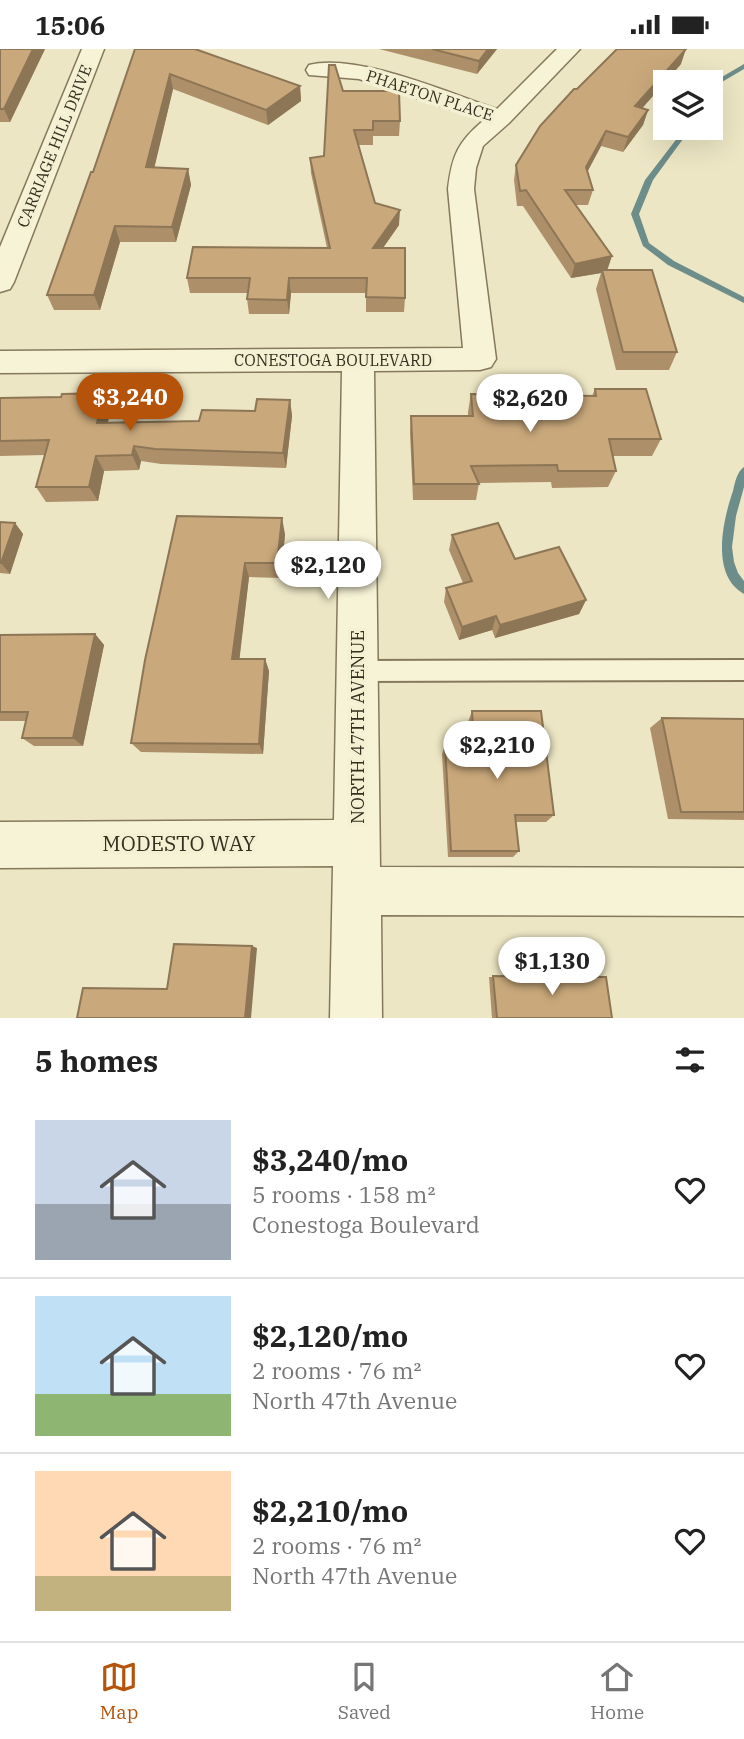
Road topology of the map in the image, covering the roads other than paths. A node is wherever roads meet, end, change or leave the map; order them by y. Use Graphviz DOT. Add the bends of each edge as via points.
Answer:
graph roads {
  1 [pos="93,49"];
  2 [pos="569,49"];
  3 [pos="317,70"];
  4 [pos="501,118"];
  5 [pos="0,282"];
  6 [pos="358,360"];
  7 [pos="0,362"];
  8 [pos="744,670"];
  9 [pos="359,671"];
  10 [pos="357,843"];
  11 [pos="0,845"];
  12 [pos="357,891"];
  13 [pos="744,892"];
  14 [pos="356,1018"];
  1 -- 5 [label="street, CARRIAGE HILL DRIVE"];
  2 -- 4 [label="street, CONESTOGA BOULEVARD"];
  3 -- 4 [label="street, PHAETON PLACE" via="361,72"];
  4 -- 6 [label="street, CONESTOGA BOULEVARD" via="471,143 461,189 480,359"];
  6 -- 7 [label="street, CONESTOGA BOULEVARD"];
  6 -- 9 [label="street, NORTH 47TH AVENUE"];
  8 -- 9 [label="lane"];
  9 -- 10 [label="street, NORTH 47TH AVENUE"];
  10 -- 11 [label="street, MODESTO WAY"];
  10 -- 12 [label="street, NORTH 47TH AVENUE"];
  12 -- 13 [label="street"];
  12 -- 14 [label="street, NORTH 47TH AVENUE"];
}
